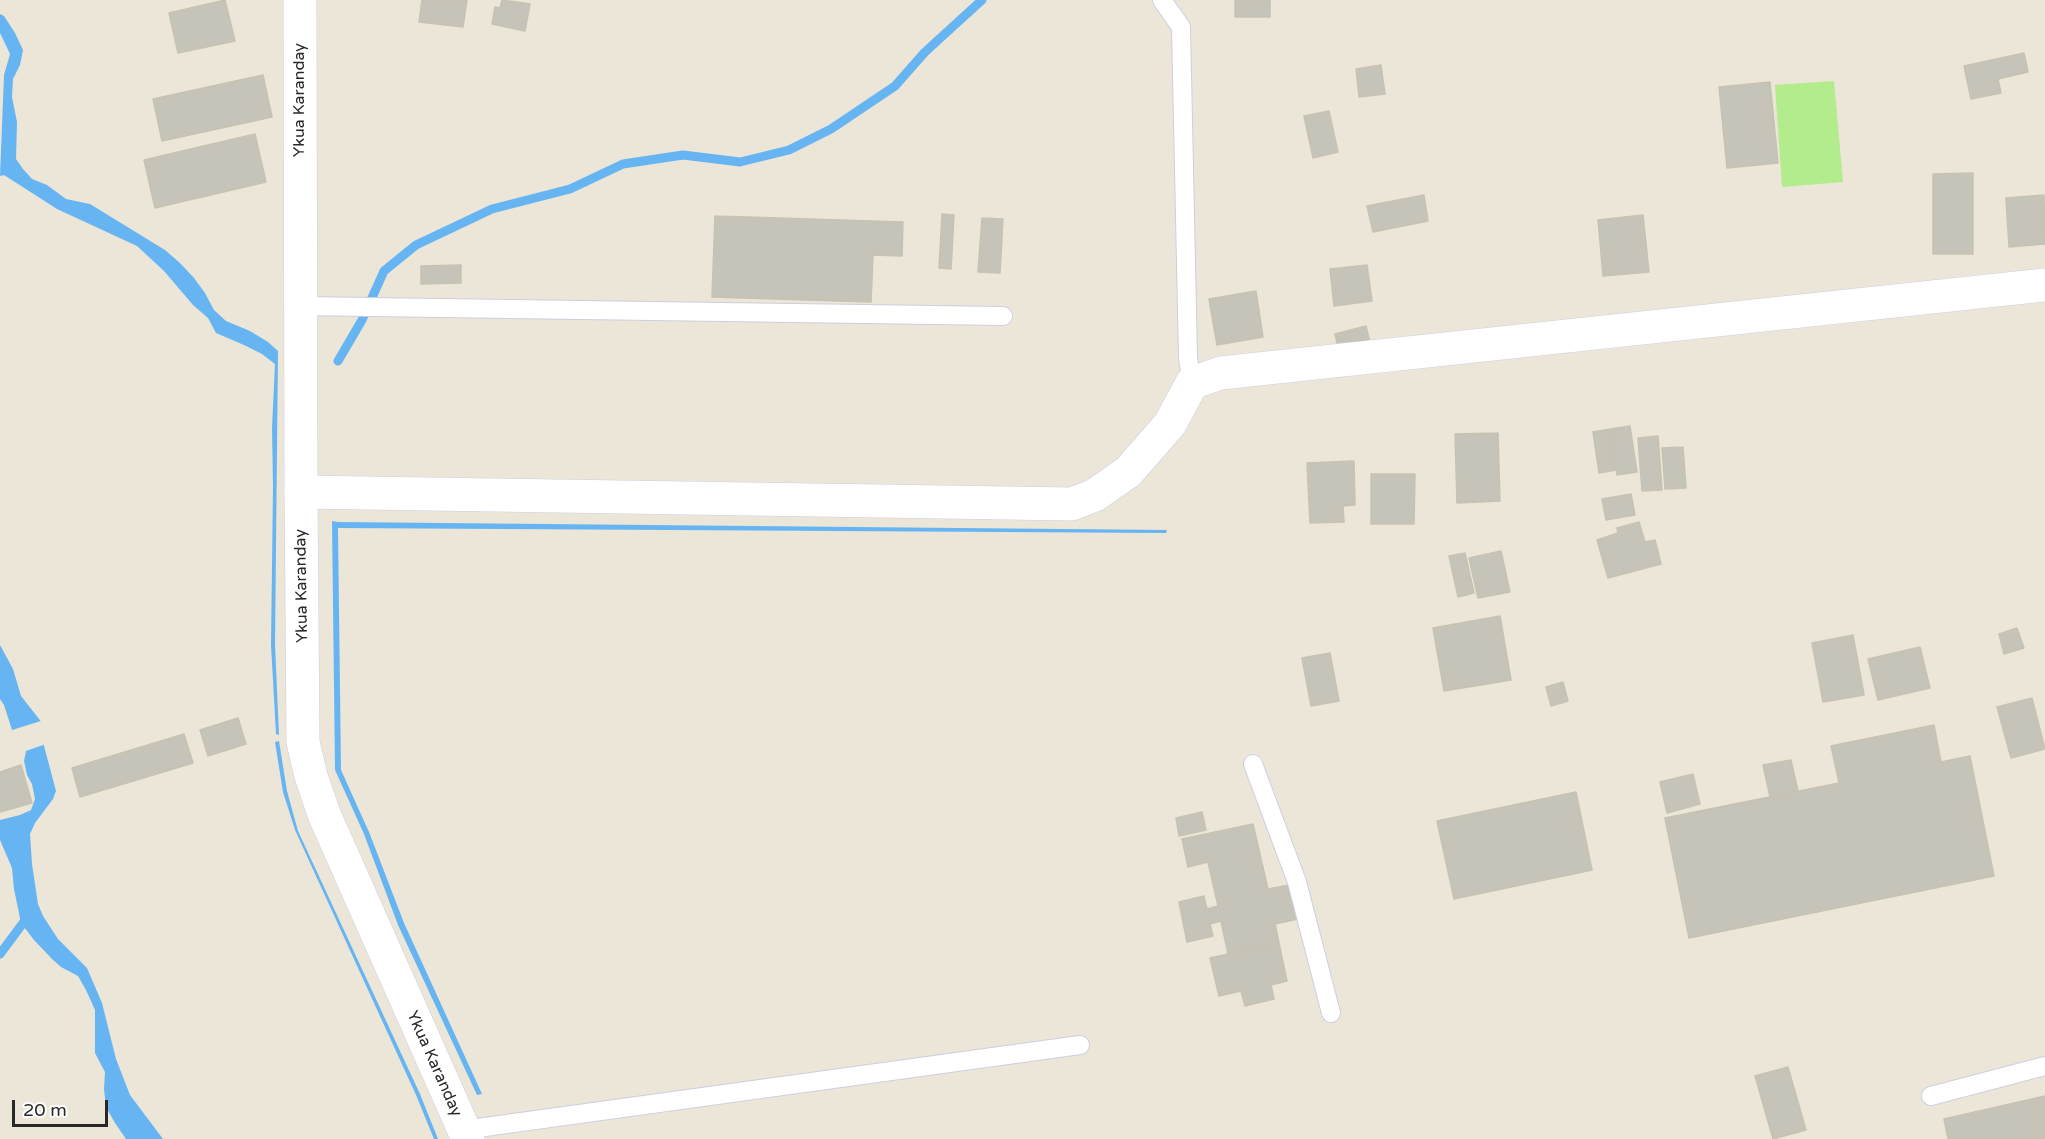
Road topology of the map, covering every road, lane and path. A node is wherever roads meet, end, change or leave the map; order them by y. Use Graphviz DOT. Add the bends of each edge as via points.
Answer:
graph roads {
  1 [pos="300,0"];
  2 [pos="1162,0"];
  3 [pos="2045,285"];
  4 [pos="300,306"];
  5 [pos="1003,316"];
  6 [pos="1192,383"];
  7 [pos="301,492"];
  8 [pos="1253,764"];
  9 [pos="1331,1013"];
  10 [pos="1080,1045"];
  11 [pos="2045,1066"];
  12 [pos="1931,1096"];
  13 [pos="465,1134"];
  1 -- 4 [label="street, Ykua Karanday"];
  2 -- 6 [label="lane" via="1181,27 1188,358"];
  3 -- 6 [label="street" via="1221,373"];
  4 -- 5 [label="lane"];
  4 -- 7 [label="street, Ykua Karanday"];
  6 -- 7 [label="street" via="1170,424 1128,472 1095,495 1072,504"];
  7 -- 13 [label="street, Ykua Karanday" via="303,741 311,776 324,814"];
  8 -- 9 [label="lane" via="1297,882"];
  10 -- 13 [label="lane"];
  11 -- 12 [label="lane"];
}
